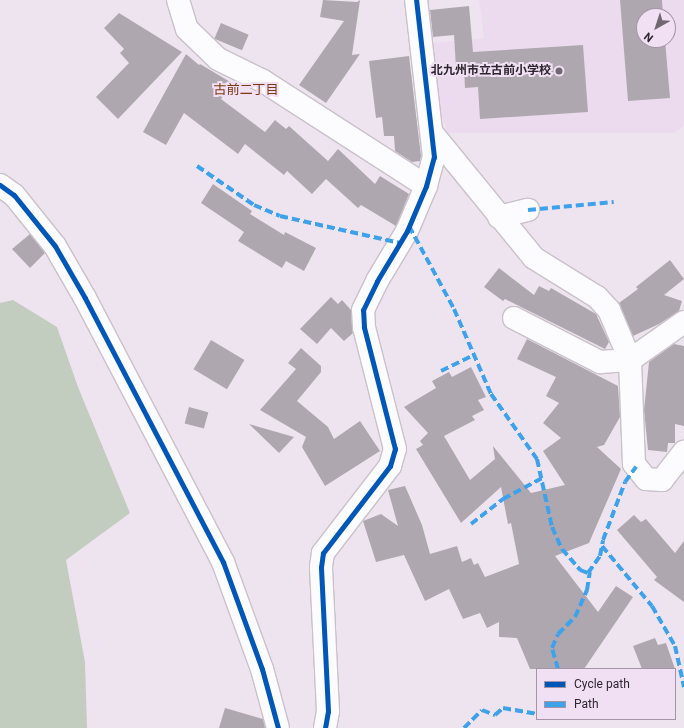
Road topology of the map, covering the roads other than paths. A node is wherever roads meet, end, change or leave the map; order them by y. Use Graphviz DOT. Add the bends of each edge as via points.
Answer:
graph roads {
  1 [pos="178,0"];
  2 [pos="416,0"];
  3 [pos="432,133"];
  4 [pos="0,185"];
  5 [pos="426,186"];
  6 [pos="528,210"];
  7 [pos="499,216"];
  8 [pos="514,318"];
  9 [pos="684,322"];
  10 [pos="630,360"];
  11 [pos="684,452"];
  12 [pos="278,728"];
  13 [pos="325,728"];
  1 -- 5 [label="street" via="187,29 218,59 263,81"];
  2 -- 3 [label="street"];
  3 -- 5 [label="street" via="434,157"];
  3 -- 7 [label="street"];
  4 -- 12 [label="street" via="14,195 55,246 223,562 262,669"];
  5 -- 13 [label="street" via="407,231 363,310 364,327 395,449 390,466 322,553 328,711"];
  6 -- 7 [label="street"];
  7 -- 10 [label="street" via="534,258 597,297 609,310"];
  8 -- 10 [label="street" via="600,362"];
  9 -- 10 [label="street"];
  10 -- 11 [label="street" via="634,464 646,479 662,480"];
}
